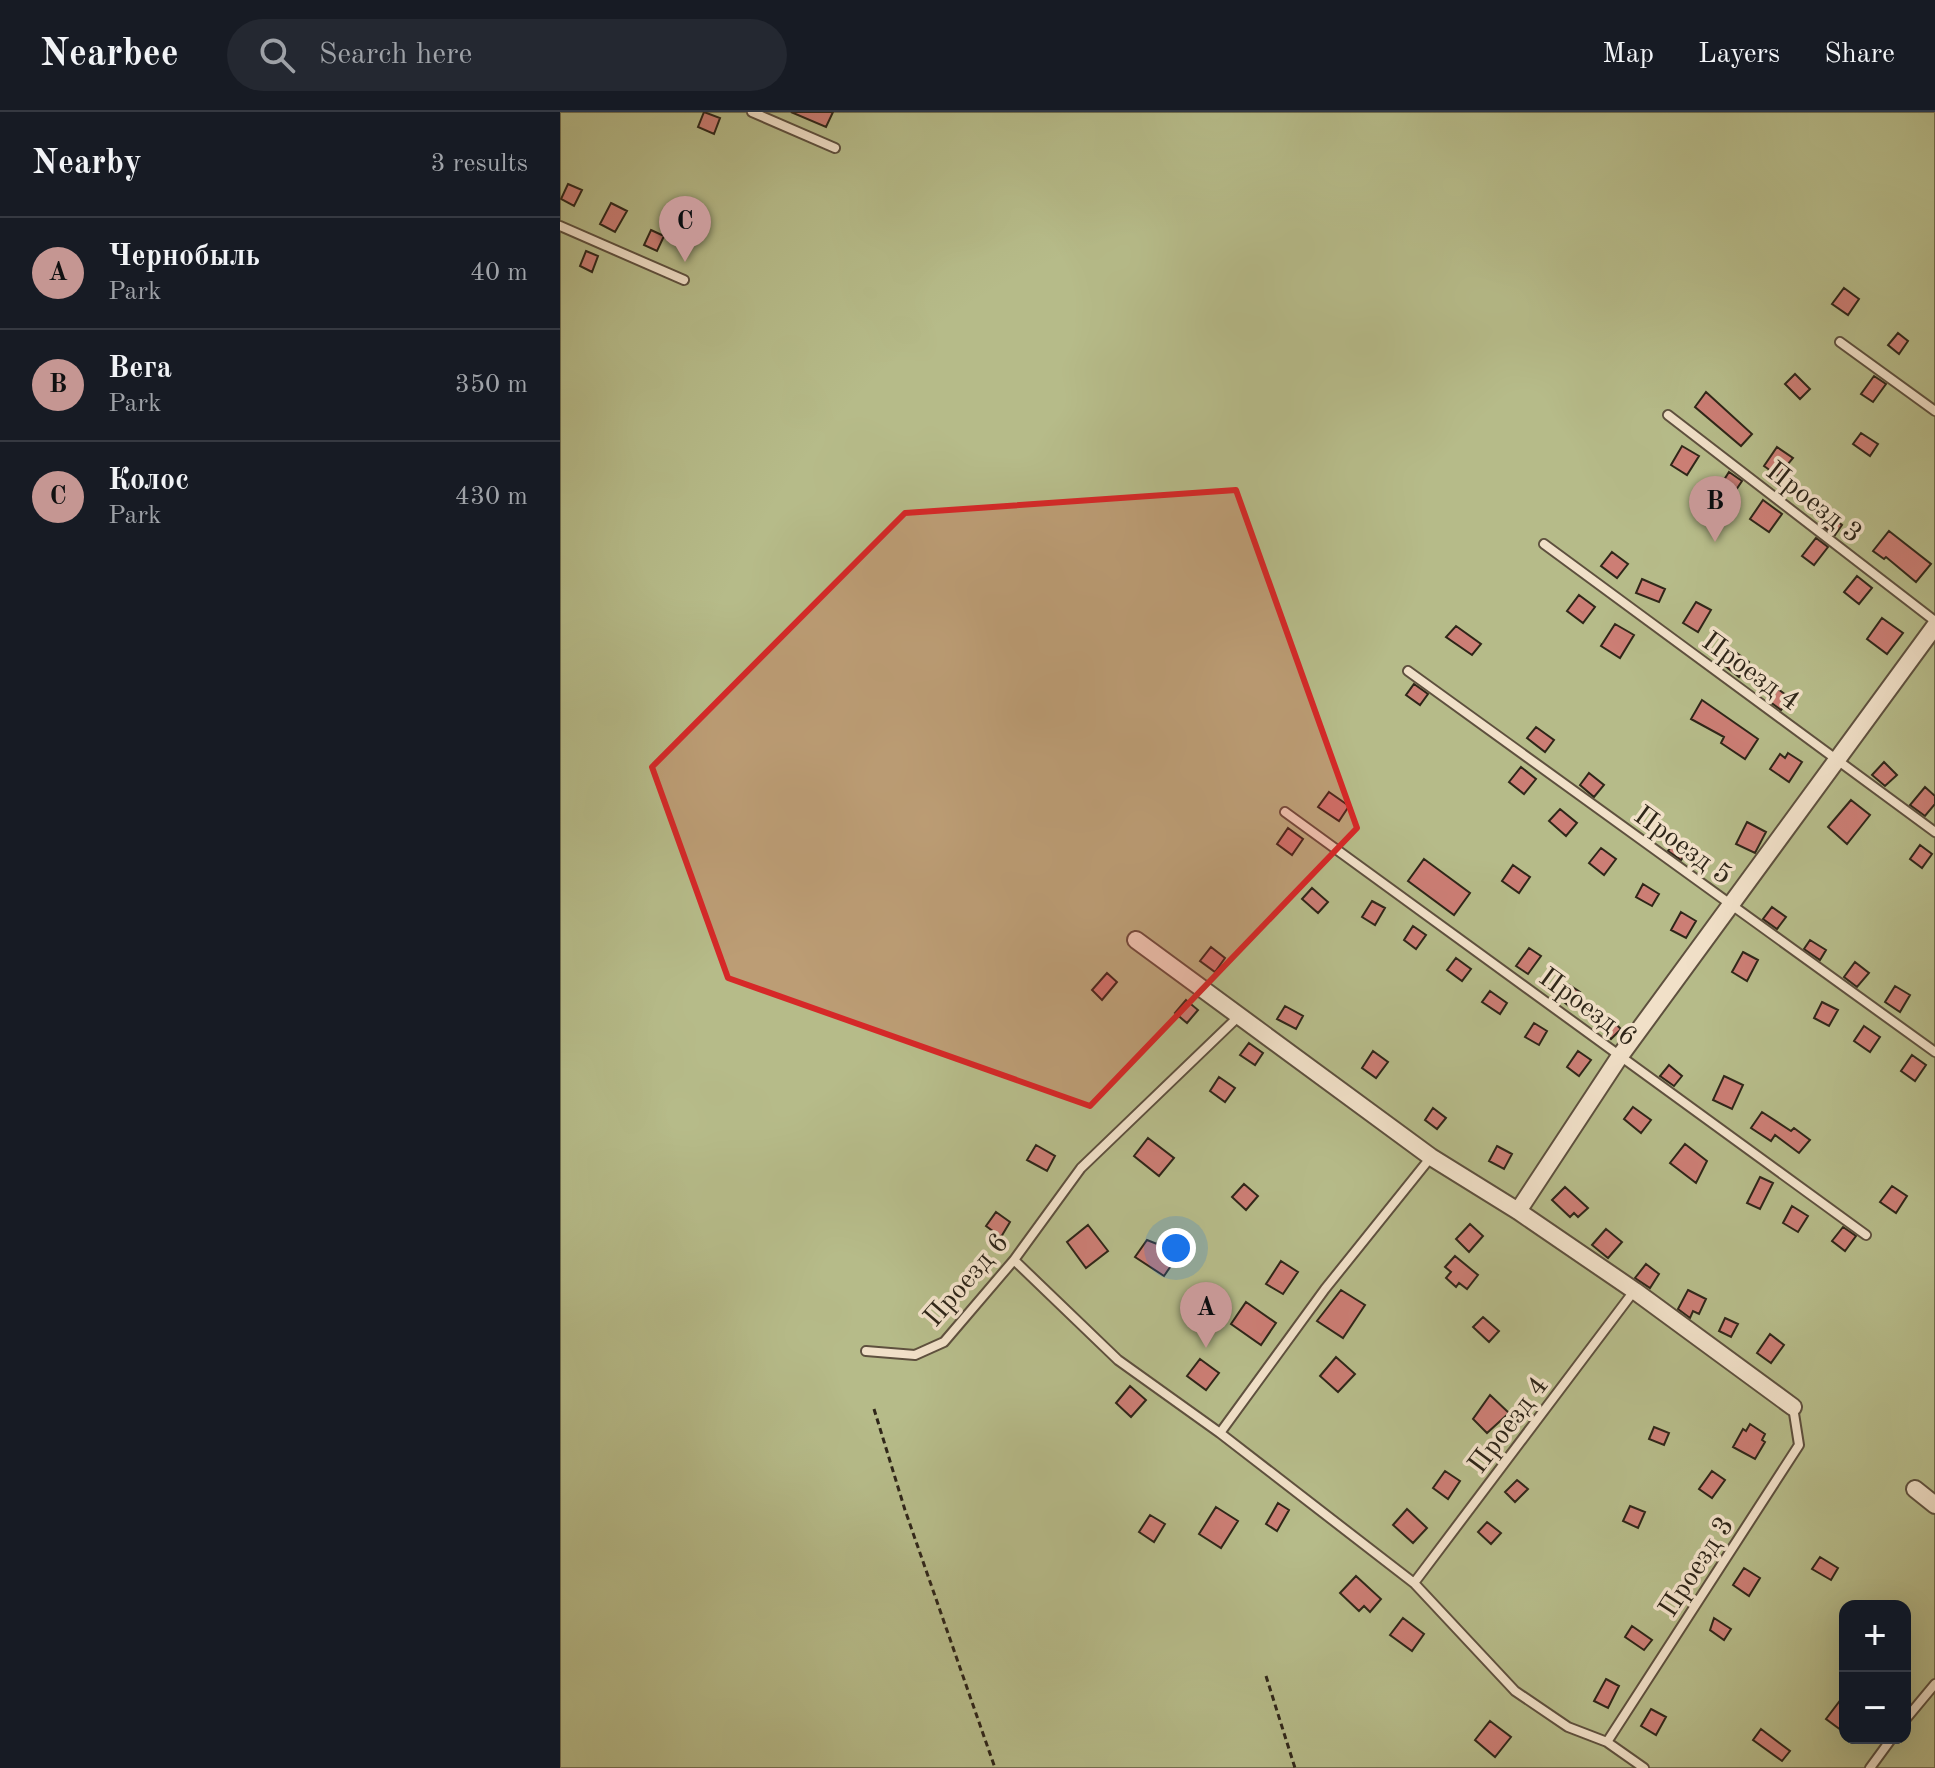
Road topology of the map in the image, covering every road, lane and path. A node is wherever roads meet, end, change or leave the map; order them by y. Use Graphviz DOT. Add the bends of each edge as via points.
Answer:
graph roads {
  1 [pos="752,112"];
  2 [pos="835,148"];
  3 [pos="560,226"];
  4 [pos="684,280"];
  5 [pos="1840,342"];
  6 [pos="1935,411"];
  7 [pos="1668,415"];
  8 [pos="1544,544"];
  9 [pos="1935,623"];
  10 [pos="1408,671"];
  11 [pos="1837,760"];
  12 [pos="1285,812"];
  13 [pos="1935,832"];
  14 [pos="1731,905"];
  15 [pos="1136,940"];
  16 [pos="1239,1016"];
  17 [pos="1935,1052"];
  18 [pos="1620,1056"];
  19 [pos="1431,1157"];
  20 [pos="1518,1211"];
  21 [pos="1866,1235"];
  22 [pos="1014,1260"];
  23 [pos="1635,1291"];
  24 [pos="866,1351"];
  25 [pos="1793,1407"];
  26 [pos="874,1409"];
  27 [pos="1220,1433"];
  28 [pos="1915,1489"];
  29 [pos="1935,1505"];
  30 [pos="1414,1583"];
  31 [pos="1266,1676"];
  32 [pos="1935,1684"];
  33 [pos="1911,1713"];
  34 [pos="1607,1742"];
  35 [pos="1888,1744"];
  36 [pos="995,1768"];
  37 [pos="1295,1768"];
  38 [pos="1644,1768"];
  39 [pos="1870,1768"];
  1 -- 2 [label="lane"];
  3 -- 4 [label="lane"];
  5 -- 6 [label="lane"];
  7 -- 9 [label="lane, Проезд 3"];
  8 -- 11 [label="lane, Проезд 4"];
  9 -- 11 [label="street"];
  10 -- 14 [label="lane, Проезд 5"];
  11 -- 13 [label="lane, Проезд 4"];
  11 -- 14 [label="street"];
  12 -- 18 [label="lane, Проезд 6"];
  14 -- 17 [label="lane, Проезд 5"];
  14 -- 18 [label="street"];
  15 -- 16 [label="street"];
  16 -- 19 [label="street"];
  16 -- 22 [label="lane, Проезд 6" via="1081,1168"];
  18 -- 20 [label="street"];
  18 -- 21 [label="lane, Проезд 6"];
  19 -- 20 [label="street"];
  19 -- 27 [label="lane" via="1325,1289"];
  20 -- 23 [label="street"];
  22 -- 24 [label="lane, Проезд 6" via="944,1342 915,1355"];
  22 -- 27 [label="lane" via="1118,1360"];
  23 -- 25 [label="street"];
  23 -- 30 [label="lane, Проезд 4"];
  25 -- 34 [label="lane, Проезд 3" via="1799,1445"];
  26 -- 36 [label="path"];
  27 -- 30 [label="lane"];
  28 -- 29 [label="street"];
  30 -- 34 [label="lane" via="1515,1691 1568,1727"];
  31 -- 37 [label="path"];
  32 -- 33 [label="lane"];
  34 -- 38 [label="lane"];
  35 -- 39 [label="lane"];
}
